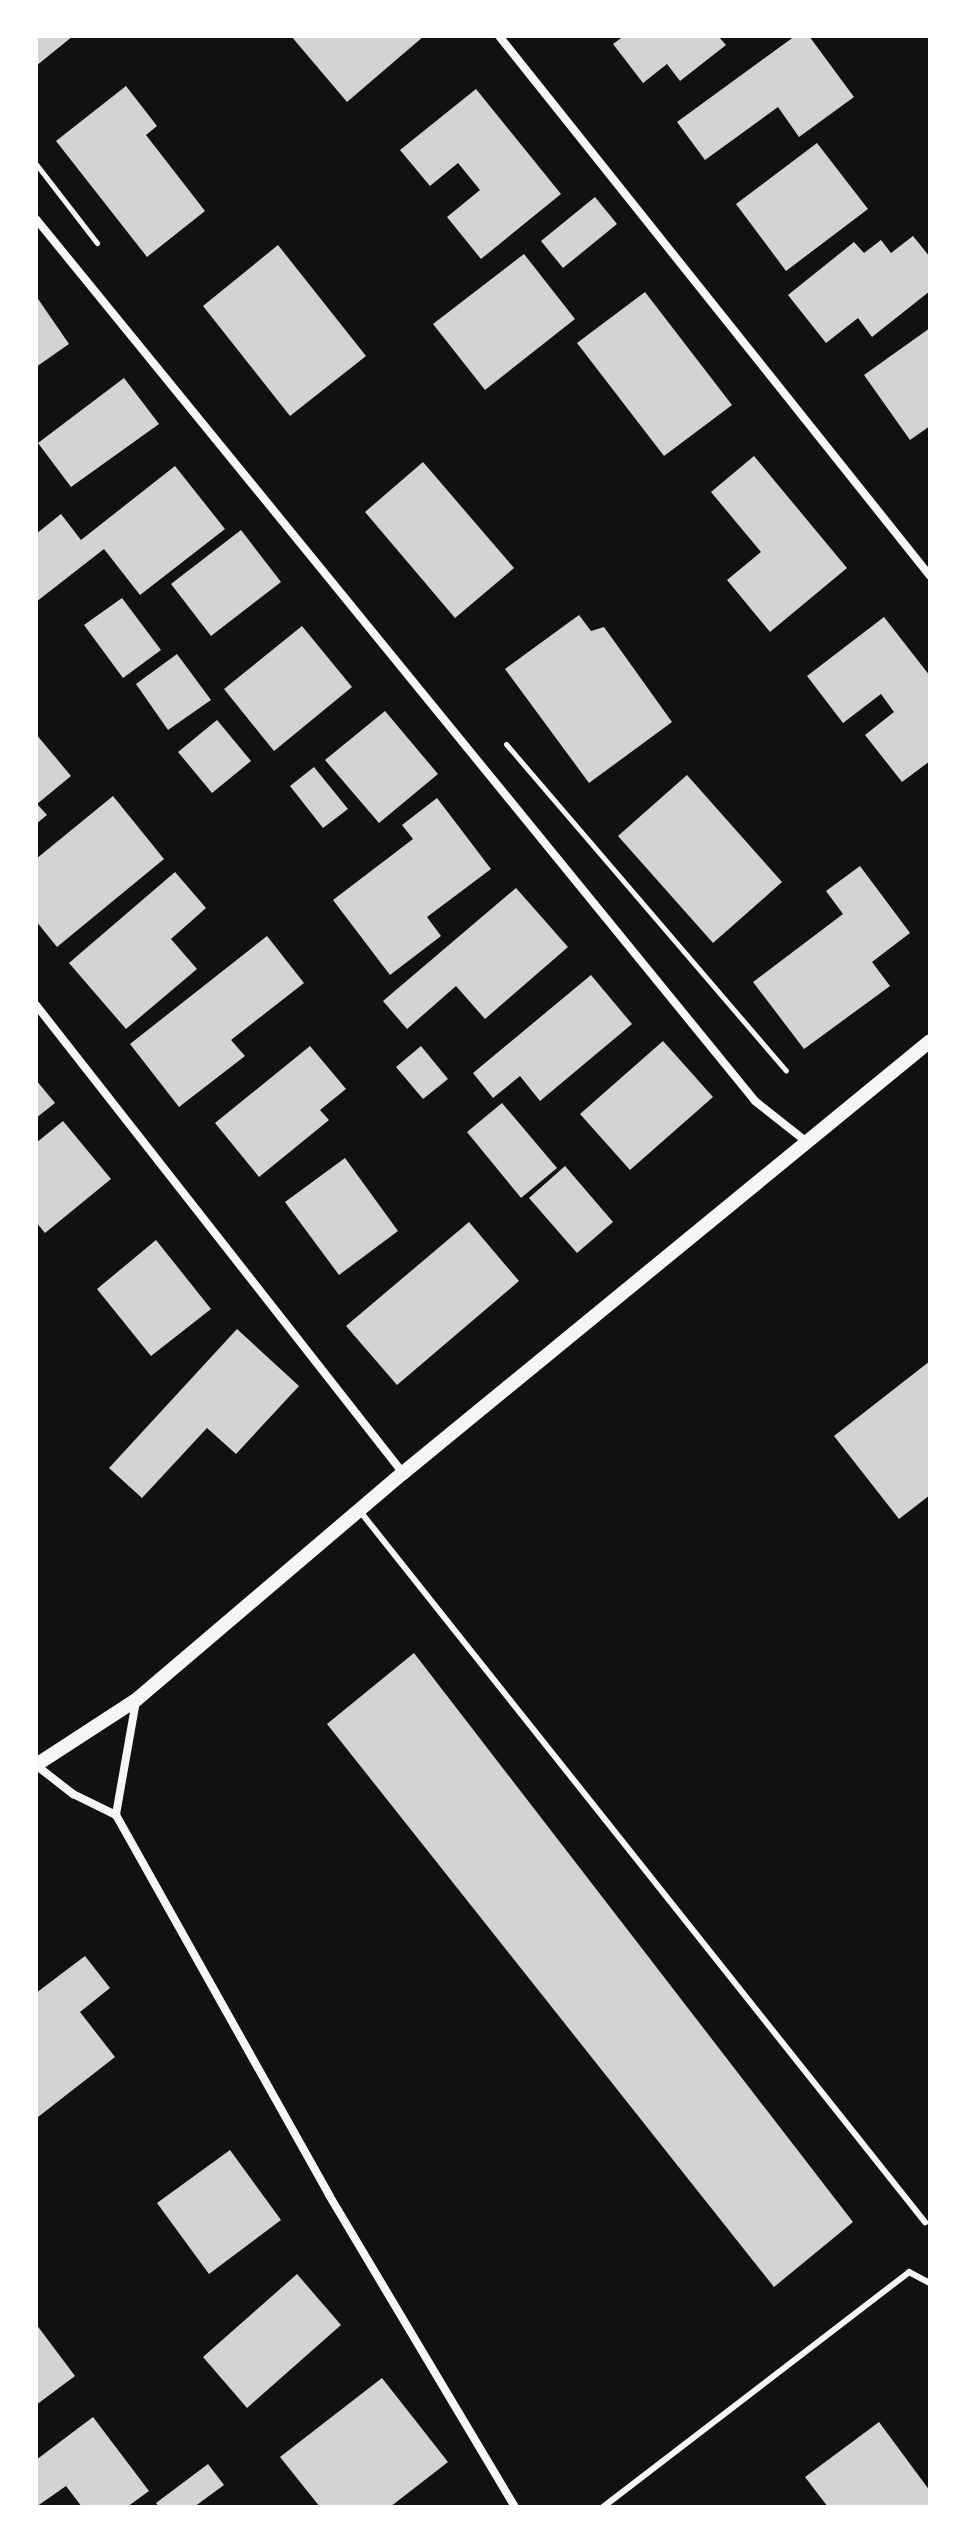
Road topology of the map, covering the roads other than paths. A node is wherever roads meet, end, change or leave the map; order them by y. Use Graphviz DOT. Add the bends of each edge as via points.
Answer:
graph roads {
  1 [pos="499,36"];
  2 [pos="36,219"];
  3 [pos="930,576"];
  4 [pos="36,1005"];
  5 [pos="930,1041"];
  6 [pos="809,1143"];
  7 [pos="403,1473"];
  8 [pos="359,1510"];
  9 [pos="136,1700"];
  10 [pos="37,1766"];
  11 [pos="116,1815"];
  12 [pos="925,2222"];
  13 [pos="930,2283"];
  14 [pos="515,2507"];
  15 [pos="603,2507"];
  1 -- 3 [label="street"];
  2 -- 6 [label="street" via="755,1101"];
  4 -- 7 [label="street"];
  5 -- 6 [label="street"];
  6 -- 7 [label="street"];
  7 -- 8 [label="street"];
  8 -- 9 [label="street"];
  8 -- 12 [label="lane"];
  9 -- 10 [label="street"];
  9 -- 11 [label="street"];
  10 -- 11 [label="street" via="73,1794"];
  11 -- 14 [label="street" via="329,2195"];
  13 -- 15 [label="lane" via="909,2272"];
}
